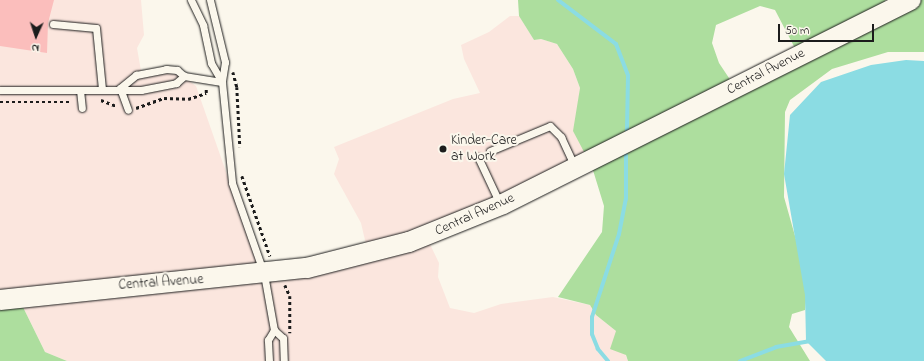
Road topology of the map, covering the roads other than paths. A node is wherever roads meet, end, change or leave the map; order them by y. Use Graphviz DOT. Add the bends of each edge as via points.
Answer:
graph roads {
  1 [pos="191,0"];
  2 [pos="210,0"];
  3 [pos="911,0"];
  4 [pos="217,22"];
  5 [pos="53,24"];
  6 [pos="203,25"];
  7 [pos="184,76"];
  8 [pos="222,82"];
  9 [pos="120,88"];
  10 [pos="102,89"];
  11 [pos="0,90"];
  12 [pos="80,90"];
  13 [pos="82,108"];
  14 [pos="128,110"];
  15 [pos="490,151"];
  16 [pos="478,157"];
  17 [pos="576,168"];
  18 [pos="500,205"];
  19 [pos="267,265"];
  20 [pos="0,300"];
  21 [pos="274,330"];
  22 [pos="269,361"];
  23 [pos="284,361"];
  1 -- 6 [label="lane"];
  2 -- 4 [label="lane"];
  3 -- 17 [label="main road, Central Avenue"];
  4 -- 6 [label="lane"];
  4 -- 8 [label="lane" via="225,62"];
  5 -- 10 [label="lane" via="96,28"];
  6 -- 8 [label="lane" via="212,63"];
  7 -- 8 [label="lane"];
  7 -- 9 [label="lane" via="176,83 141,90"];
  7 -- 9 [label="lane" via="177,70 155,70 136,75"];
  8 -- 19 [label="lane" via="232,183"];
  9 -- 10 [label="lane"];
  9 -- 14 [label="lane"];
  10 -- 12 [label="lane"];
  11 -- 12 [label="lane"];
  12 -- 13 [label="lane"];
  15 -- 17 [label="lane" via="550,126 561,136"];
  16 -- 18 [label="lane"];
  17 -- 18 [label="main road, Central Avenue"];
  18 -- 19 [label="main road, Central Avenue" via="409,242 346,260"];
  19 -- 20 [label="main road, Central Avenue"];
  19 -- 21 [label="lane"];
  21 -- 22 [label="lane" via="268,340"];
  21 -- 23 [label="lane" via="283,338"];
}
